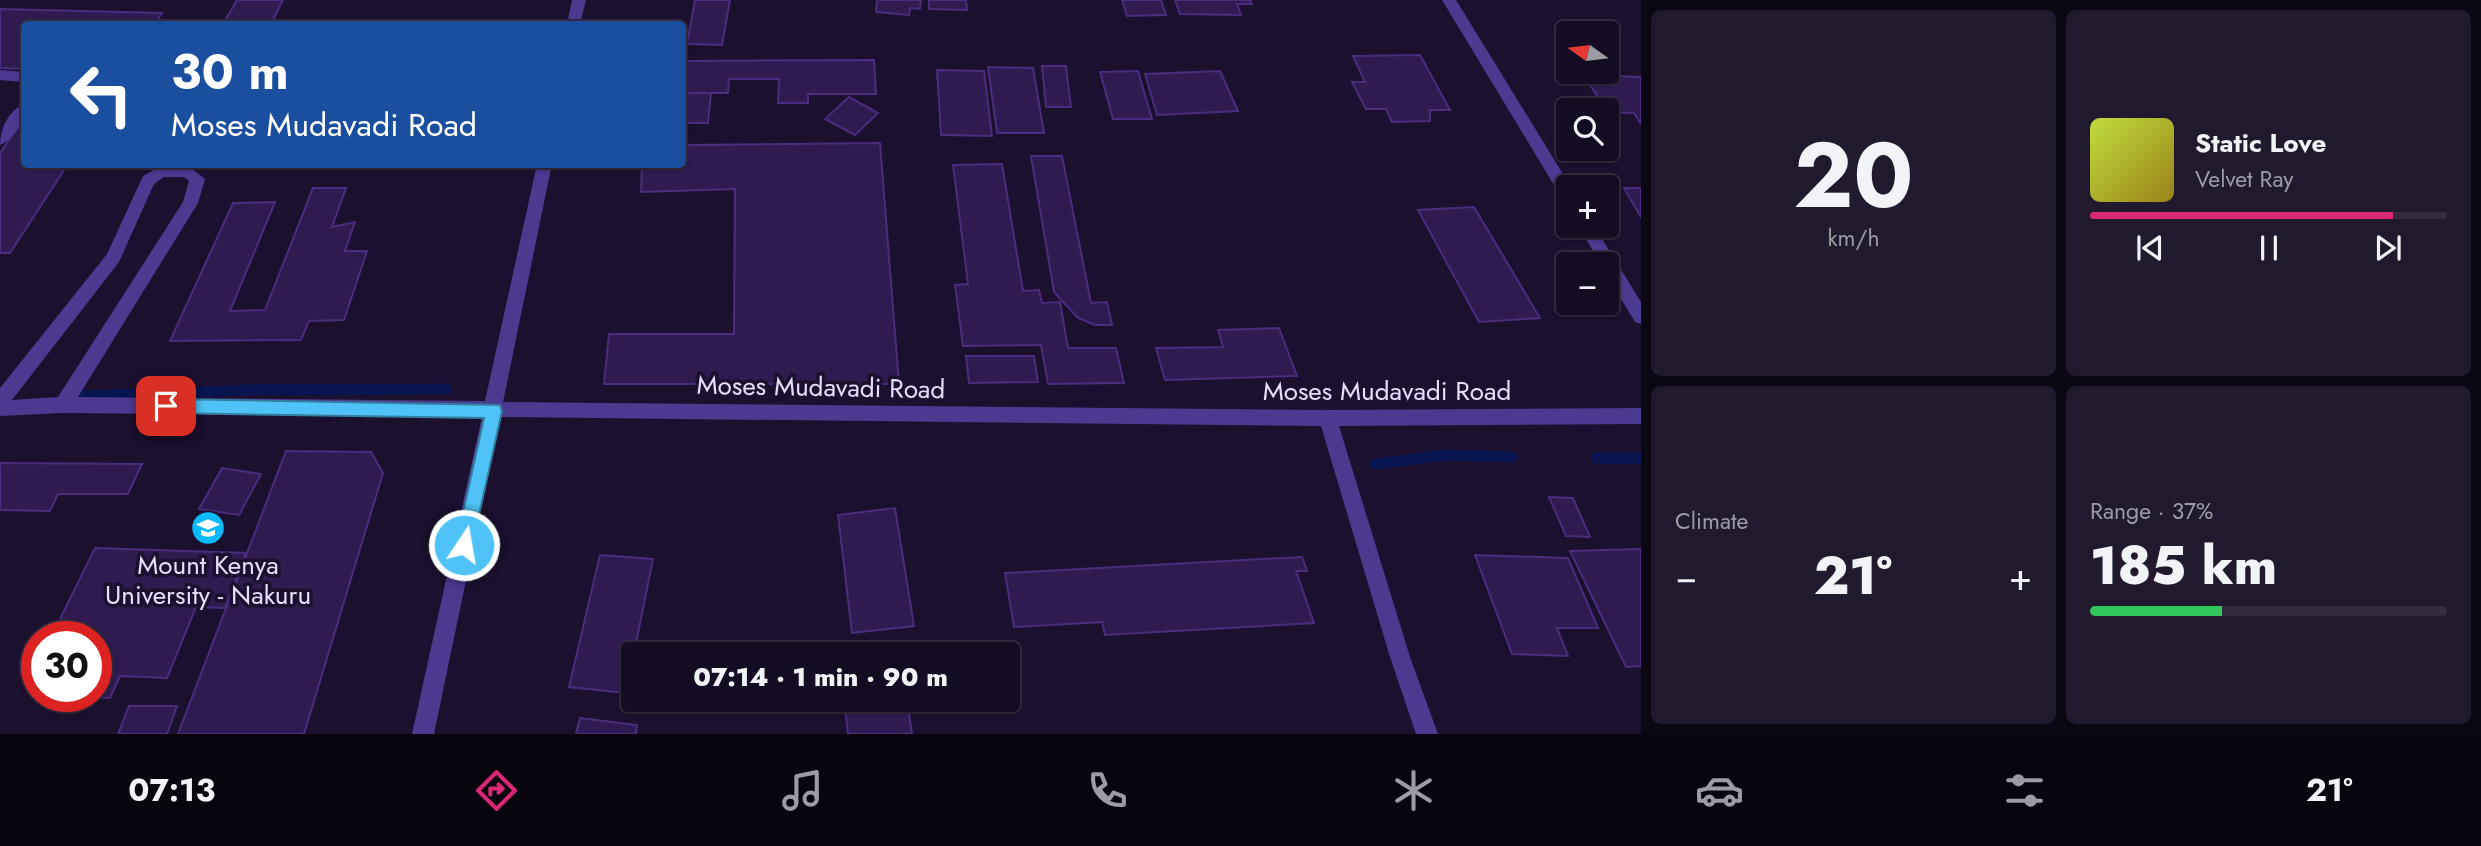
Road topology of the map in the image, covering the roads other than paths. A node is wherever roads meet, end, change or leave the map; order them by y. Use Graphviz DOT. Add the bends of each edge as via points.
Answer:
graph roads {
  1 [pos="579,0"];
  2 [pos="1449,0"];
  3 [pos="575,21"];
  4 [pos="0,75"];
  5 [pos="21,77"];
  6 [pos="21,113"];
  7 [pos="0,139"];
  8 [pos="544,168"];
  9 [pos="1556,176"];
  10 [pos="1593,238"];
  11 [pos="1641,317"];
  12 [pos="0,401"];
  13 [pos="63,405"];
  14 [pos="0,408"];
  15 [pos="494,411"];
  16 [pos="1641,416"];
  17 [pos="1328,418"];
  18 [pos="423,734"];
  19 [pos="1427,734"];
  1 -- 3 [label="street"];
  2 -- 9 [label="street"];
  4 -- 5 [label="street"];
  6 -- 7 [label="street"];
  8 -- 15 [label="street"];
  10 -- 11 [label="street"];
  12 -- 13 [label="street" via="113,258 148,180 161,172 187,170 197,179 194,192"];
  13 -- 14 [label="street, Moses Mudavadi Road"];
  13 -- 15 [label="street, Moses Mudavadi Road"];
  15 -- 17 [label="street, Moses Mudavadi Road"];
  15 -- 18 [label="street"];
  16 -- 17 [label="street, Moses Mudavadi Road"];
  17 -- 19 [label="street"];
}
